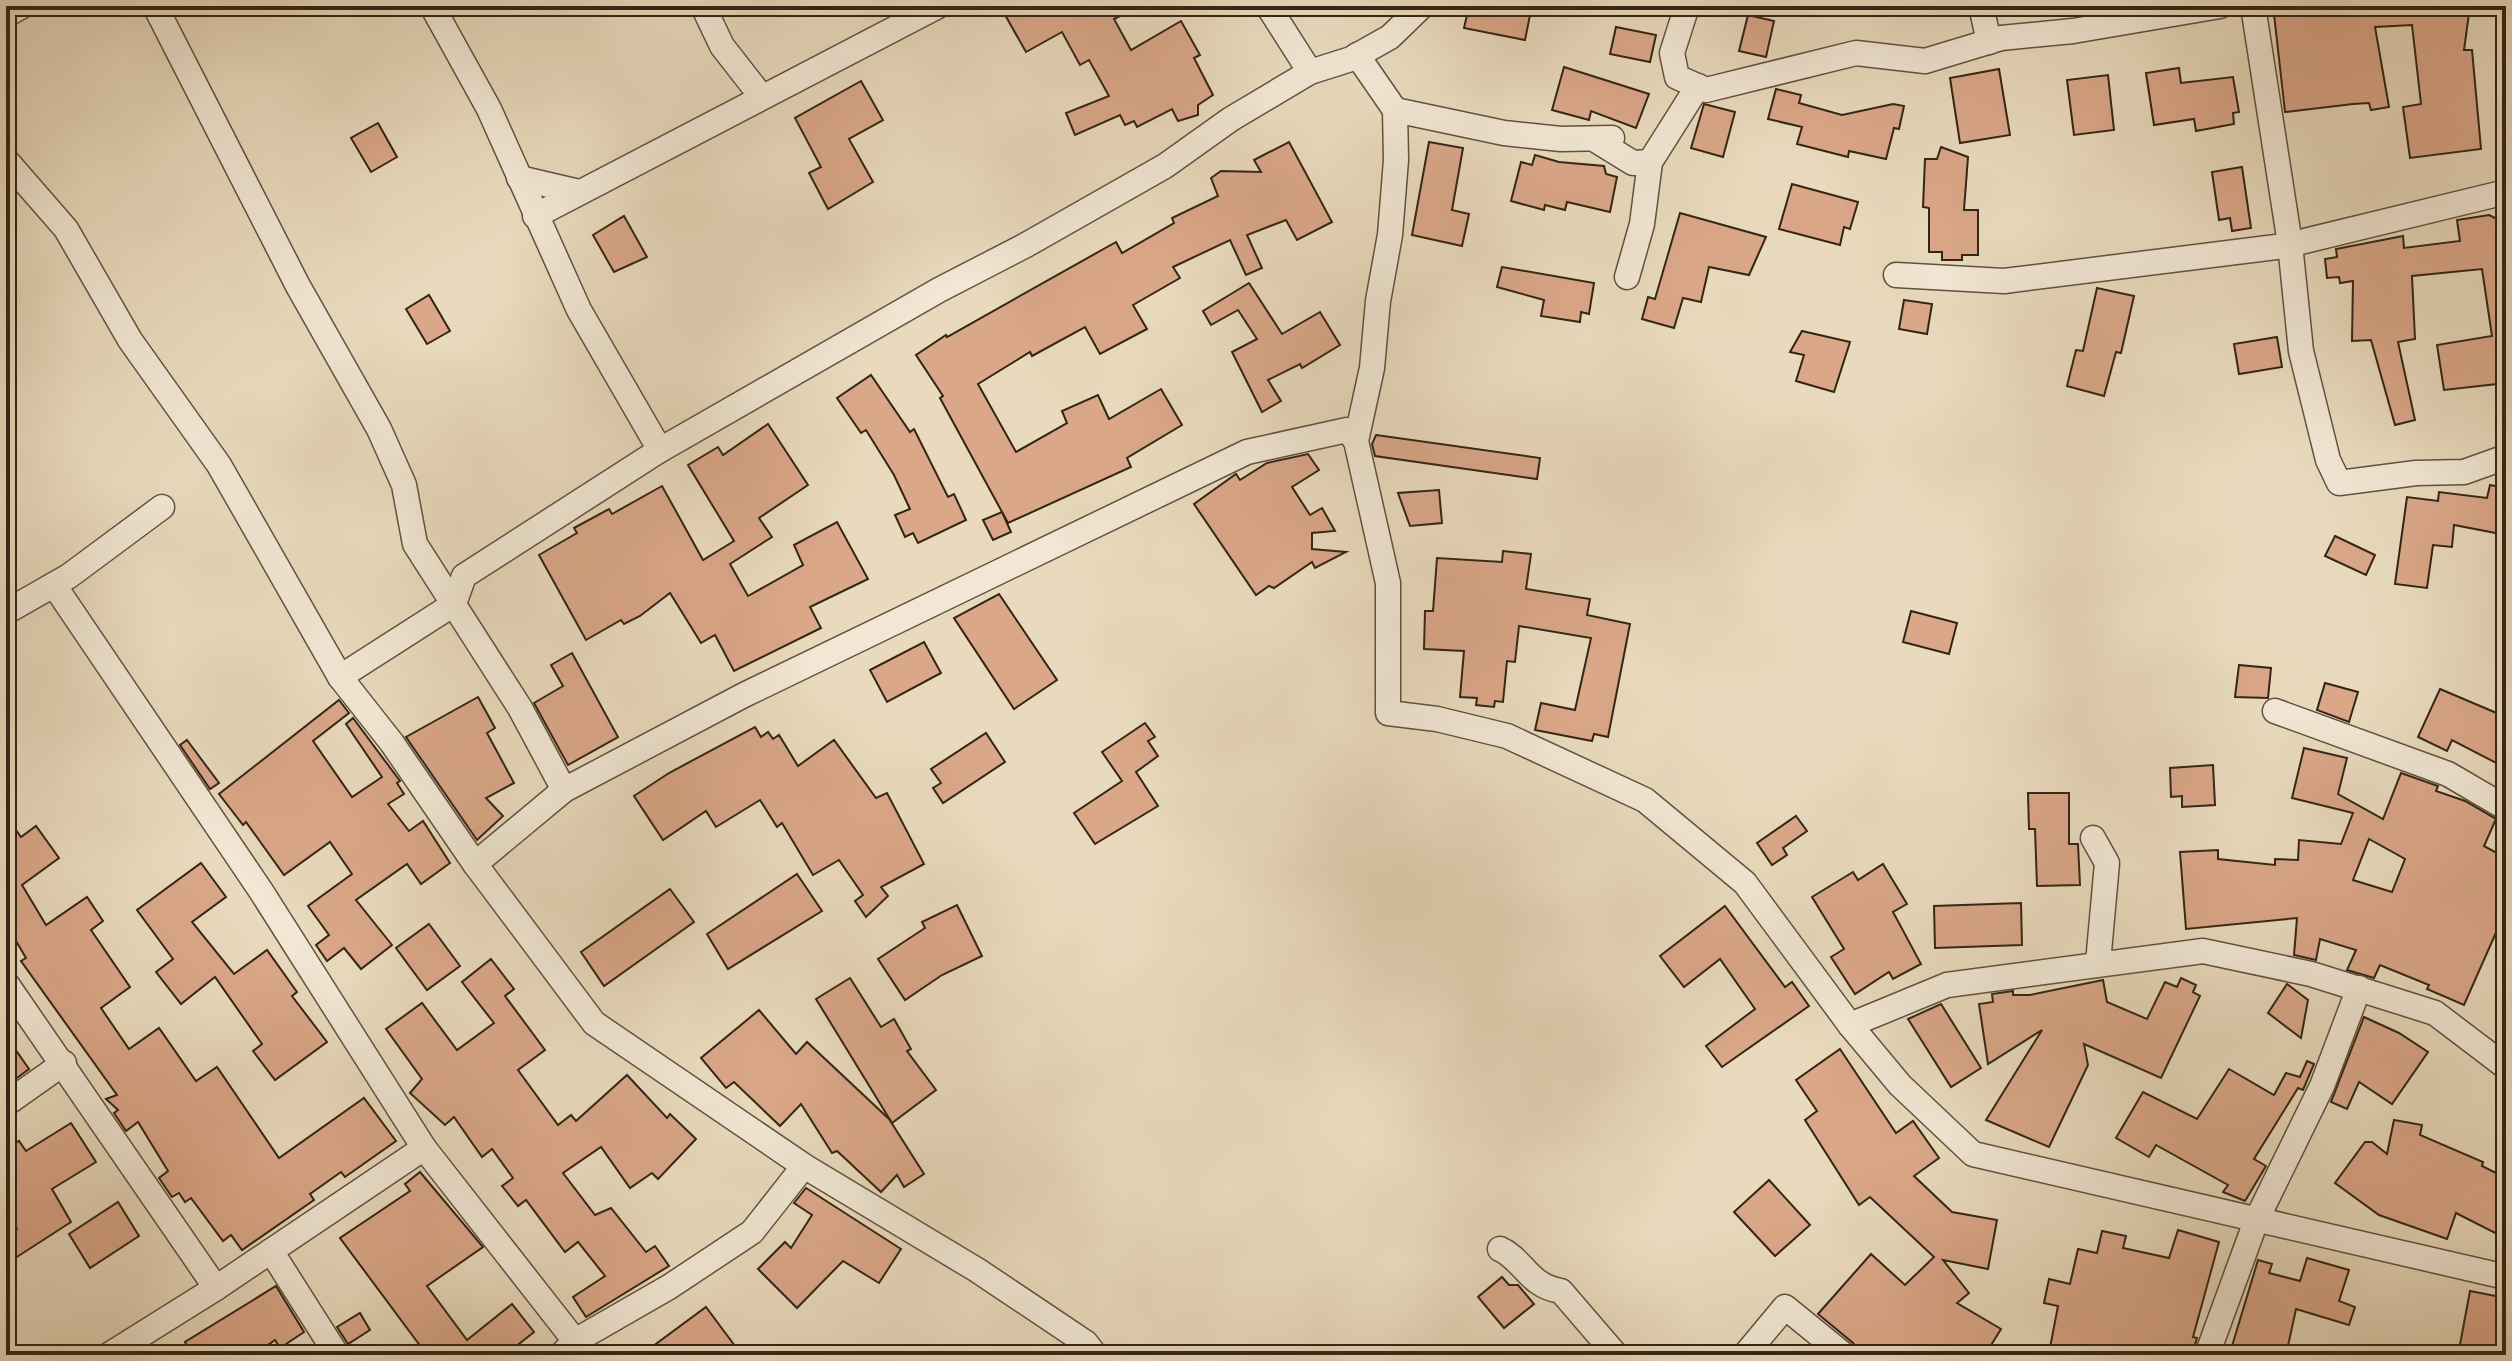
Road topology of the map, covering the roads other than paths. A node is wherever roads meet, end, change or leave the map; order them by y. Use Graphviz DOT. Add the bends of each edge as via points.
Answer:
graph roads {
  1 [pos="22,6"];
  2 [pos="155,6"];
  3 [pos="432,6"];
  4 [pos="703,6"];
  5 [pos="938,6"];
  6 [pos="1268,6"];
  7 [pos="1422,6"];
  8 [pos="1687,6"];
  9 [pos="1981,6"];
  10 [pos="2220,6"];
  11 [pos="2253,6"];
  12 [pos="6,15"];
  13 [pos="1989,42"];
  14 [pos="1357,55"];
  15 [pos="1310,72"];
  16 [pos="1698,86"];
  17 [pos="761,96"];
  18 [pos="1395,110"];
  19 [pos="6,160"];
  20 [pos="1650,162"];
  21 [pos="519,178"];
  22 [pos="579,192"];
  23 [pos="2506,192"];
  24 [pos="535,216"];
  25 [pos="2290,244"];
  26 [pos="1896,275"];
  27 [pos="1627,277"];
  28 [pos="1356,441"];
  29 [pos="660,450"];
  30 [pos="2506,457"];
  31 [pos="162,507"];
  32 [pos="54,585"];
  33 [pos="454,604"];
  34 [pos="6,612"];
  35 [pos="340,677"];
  36 [pos="2275,711"];
  37 [pos="564,790"];
  38 [pos="2506,808"];
  39 [pos="2093,838"];
  40 [pos="475,864"];
  41 [pos="2098,963"];
  42 [pos="6,983"];
  43 [pos="2359,988"];
  44 [pos="1850,1025"];
  45 [pos="2502,1054"];
  46 [pos="64,1063"];
  47 [pos="6,1104"];
  48 [pos="424,1148"];
  49 [pos="804,1166"];
  50 [pos="2256,1221"];
  51 [pos="1500,1249"];
  52 [pos="271,1251"];
  53 [pos="2506,1277"];
  54 [pos="216,1288"];
  55 [pos="568,1348"];
  56 [pos="109,1355"];
  57 [pos="337,1355"];
  58 [pos="1095,1355"];
  59 [pos="1616,1355"];
  60 [pos="1745,1355"];
  61 [pos="1844,1355"];
  62 [pos="2207,1355"];
  1 -- 12 [label="street"];
  2 -- 33 [label="street" via="298,286 379,429 404,485 415,544"];
  3 -- 21 [label="street" via="489,109"];
  4 -- 17 [label="street" via="722,46"];
  5 -- 17 [label="street"];
  6 -- 15 [label="street"];
  7 -- 14 [label="street" via="1390,37"];
  8 -- 16 [label="street" via="1672,53 1677,77"];
  9 -- 13 [label="street"];
  10 -- 13 [label="street"];
  11 -- 25 [label="street"];
  13 -- 16 [label="street" via="1925,61 1856,53 1706,90"];
  14 -- 15 [label="street"];
  14 -- 18 [label="street"];
  15 -- 29 [label="street" via="1165,166"];
  16 -- 20 [label="street"];
  17 -- 22 [label="street"];
  18 -- 20 [label="street" via="1504,133 1603,138 1633,163"];
  18 -- 28 [label="street" via="1390,235"];
  19 -- 35 [label="street" via="66,229 130,340 219,465"];
  20 -- 27 [label="street" via="1642,224"];
  21 -- 22 [label="street"];
  21 -- 24 [label="street"];
  22 -- 24 [label="street"];
  23 -- 25 [label="street"];
  24 -- 29 [label="street" via="579,310"];
  25 -- 26 [label="street" via="2004,281"];
  25 -- 30 [label="street" via="2301,351 2328,460 2339,483 2464,472"];
  28 -- 37 [label="street" via="1347,430 1247,452 744,695"];
  28 -- 44 [label="street" via="1388,583 1388,713 1507,736 1645,800 1745,883"];
  29 -- 33 [label="street" via="464,576"];
  31 -- 32 [label="street"];
  32 -- 34 [label="street"];
  32 -- 48 [label="street" via="261,891"];
  33 -- 35 [label="street"];
  33 -- 37 [label="street"];
  35 -- 40 [label="street"];
  36 -- 38 [label="street" via="2448,774"];
  37 -- 40 [label="street"];
  39 -- 41 [label="street" via="2107,863"];
  40 -- 49 [label="street" via="594,1023"];
  41 -- 43 [label="street" via="2203,951"];
  41 -- 44 [label="street" via="1947,985"];
  42 -- 46 [label="street"];
  43 -- 45 [label="street" via="2435,1013"];
  43 -- 50 [label="street" via="2322,1086"];
  44 -- 50 [label="street" via="1900,1085 1973,1154"];
  46 -- 47 [label="street"];
  46 -- 54 [label="street"];
  48 -- 52 [label="street"];
  48 -- 55 [label="street"];
  49 -- 55 [label="street" via="752,1232"];
  49 -- 58 [label="street" via="977,1270 1086,1343"];
  50 -- 53 [label="street" via="2387,1246"];
  50 -- 62 [label="street"];
  51 -- 59 [label="street" via="1523,1272 1561,1291"];
  52 -- 54 [label="street"];
  52 -- 57 [label="street"];
  54 -- 56 [label="street"];
  60 -- 61 [label="street" via="1785,1307"];
}
